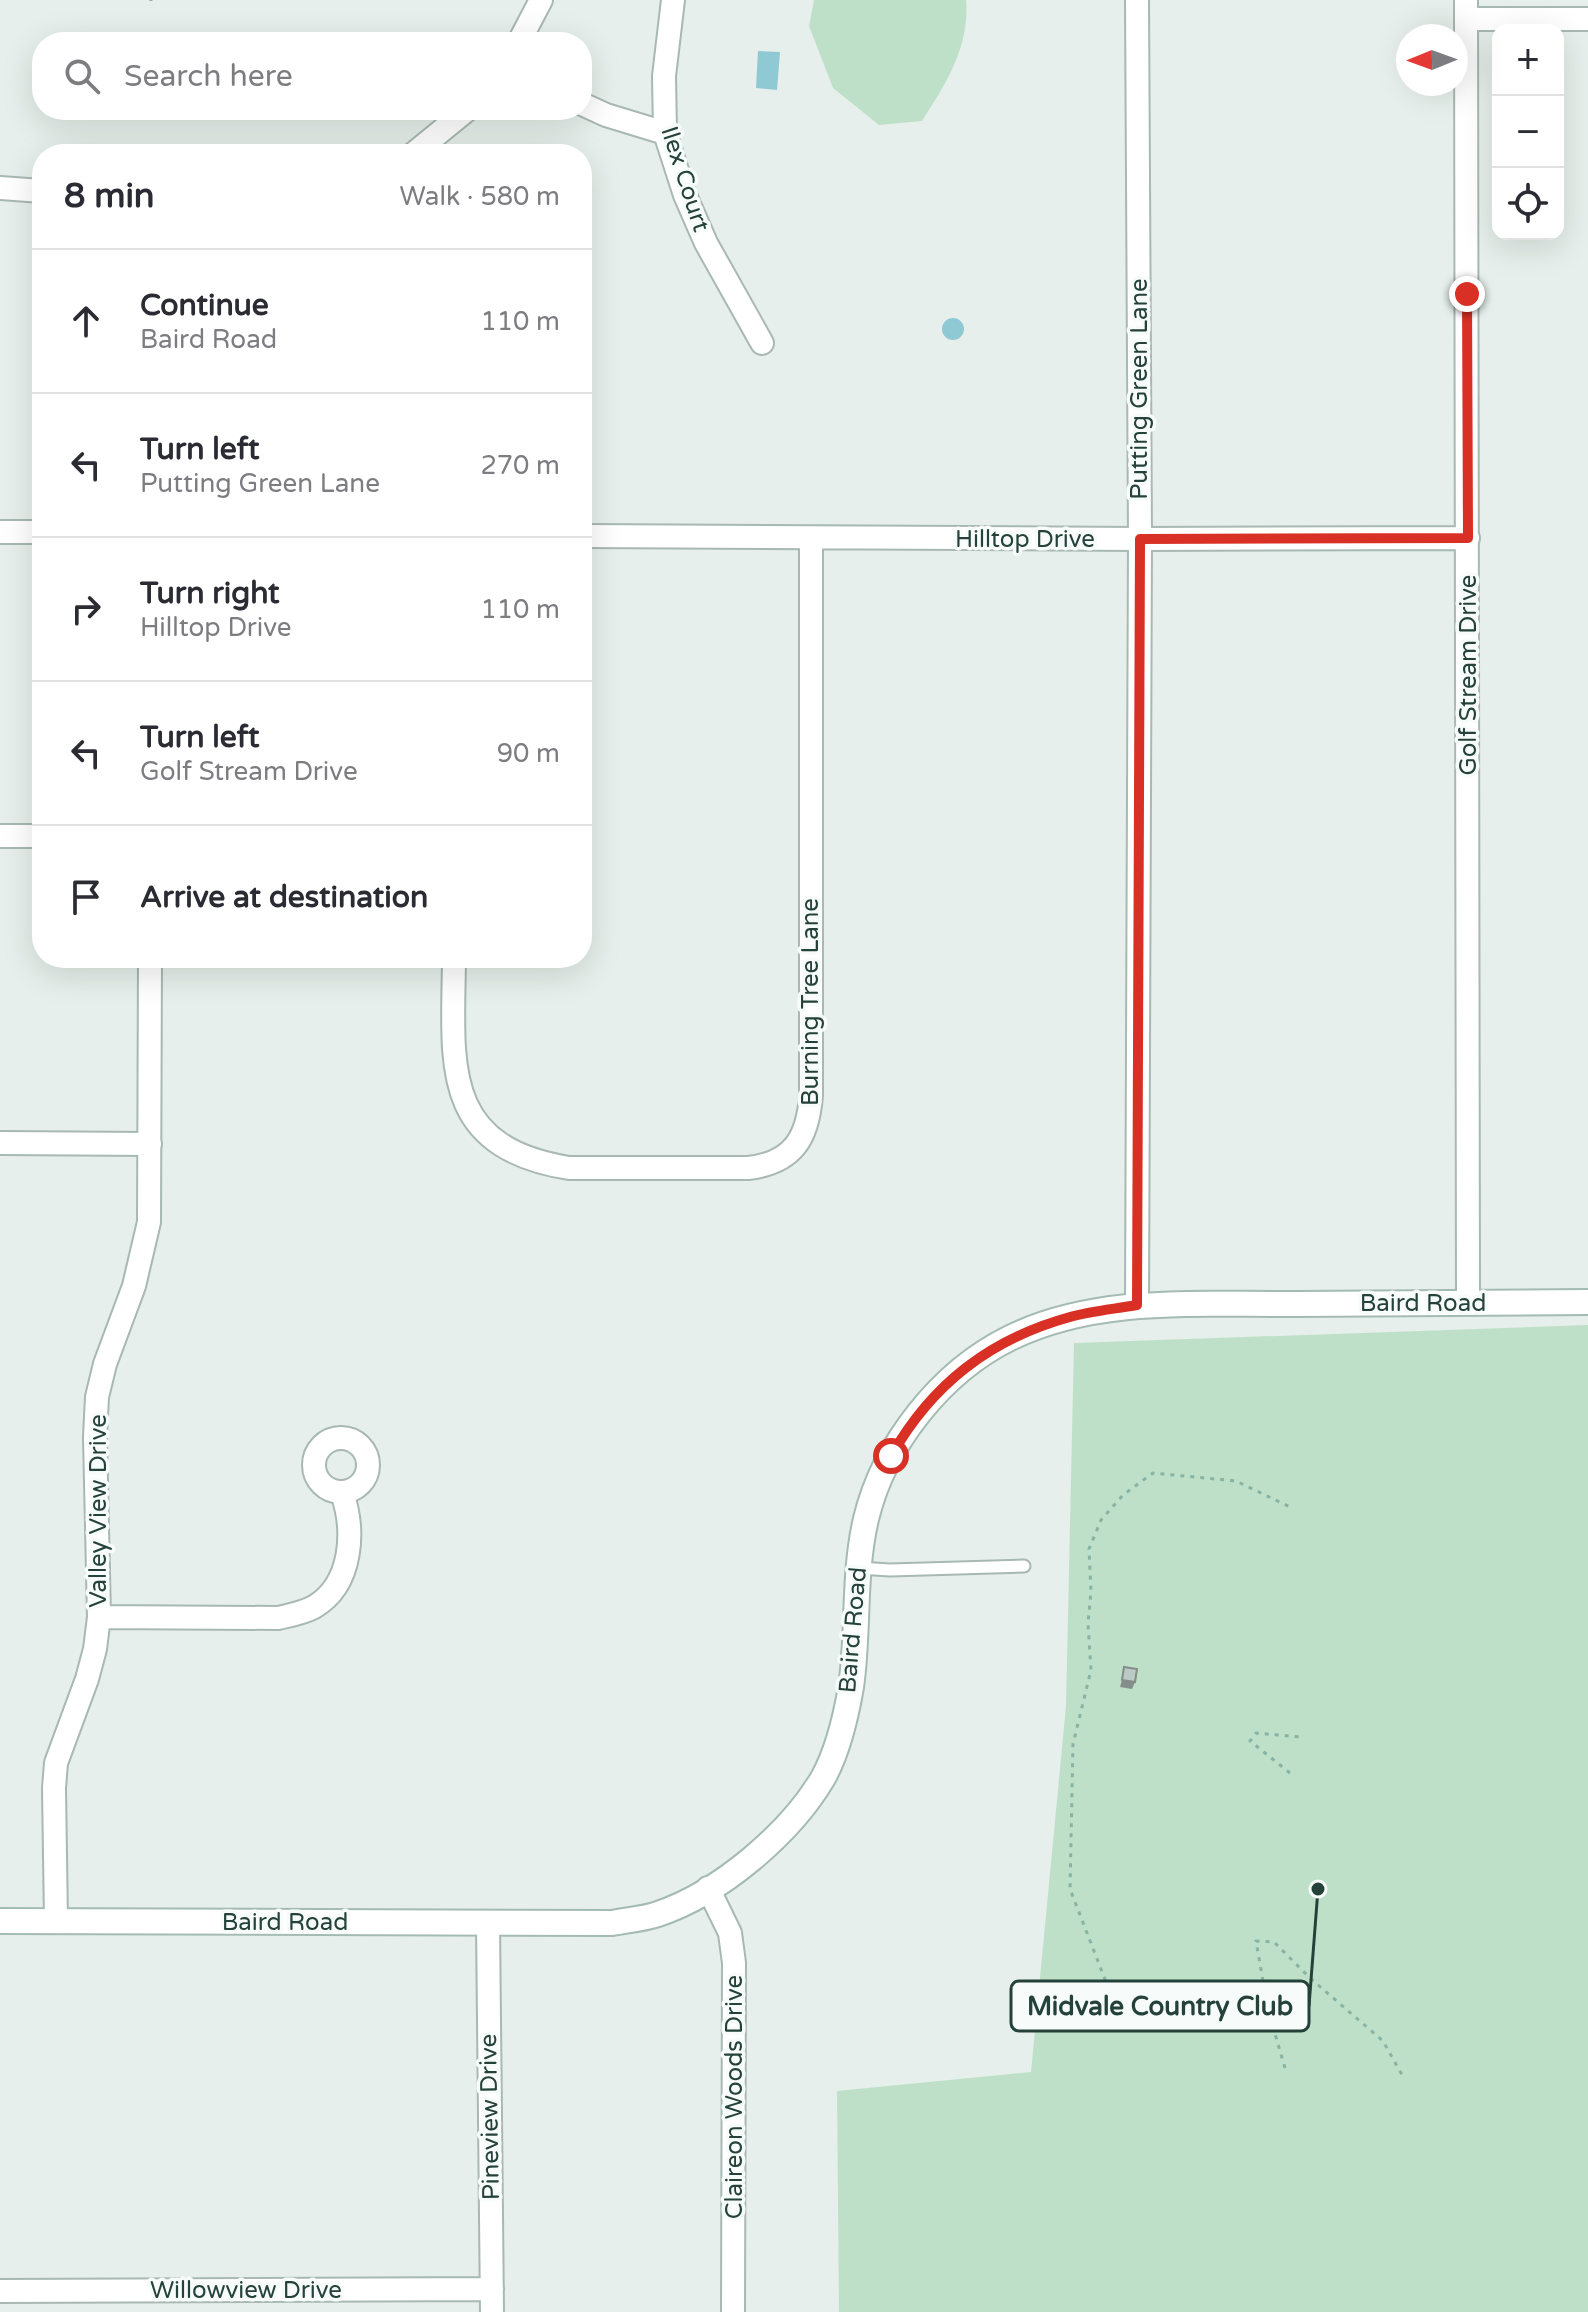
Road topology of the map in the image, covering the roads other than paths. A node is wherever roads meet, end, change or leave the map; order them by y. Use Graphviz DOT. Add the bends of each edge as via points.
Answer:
graph roads {
  1 [pos="541,0"];
  2 [pos="673,0"];
  3 [pos="1137,0"];
  4 [pos="1466,10"];
  5 [pos="1588,19"];
  6 [pos="524,32"];
  7 [pos="592,109"];
  8 [pos="455,120"];
  9 [pos="665,133"];
  10 [pos="425,144"];
  11 [pos="0,188"];
  12 [pos="32,190"];
  13 [pos="762,343"];
  14 [pos="0,532"];
  15 [pos="32,532"];
  16 [pos="592,536"];
  17 [pos="811,538"];
  18 [pos="1468,538"];
  19 [pos="1140,539"];
  20 [pos="0,836"];
  21 [pos="32,836"];
  22 [pos="150,968"];
  23 [pos="454,968"];
  24 [pos="0,1143"];
  25 [pos="150,1144"];
  26 [pos="1468,1302"];
  27 [pos="1588,1302"];
  28 [pos="1137,1305"];
  29 [pos="342,1493"];
  30 [pos="1024,1566"];
  31 [pos="859,1568"];
  32 [pos="99,1617"];
  33 [pos="708,1888"];
  34 [pos="0,1921"];
  35 [pos="56,1921"];
  36 [pos="488,1923"];
  37 [pos="492,2289"];
  38 [pos="0,2291"];
  39 [pos="492,2312"];
  40 [pos="733,2312"];
  1 -- 6 [label="street"];
  2 -- 9 [label="street, Ilex Court" via="664,76"];
  3 -- 19 [label="street, Putting Green Lane"];
  4 -- 5 [label="street"];
  4 -- 18 [label="street, Golf Stream Drive"];
  7 -- 9 [label="street"];
  8 -- 10 [label="street"];
  9 -- 13 [label="street, Ilex Court" via="706,243"];
  11 -- 12 [label="street"];
  14 -- 15 [label="street"];
  16 -- 17 [label="street, Hilltop Drive"];
  17 -- 19 [label="street, Hilltop Drive"];
  17 -- 23 [label="street, Burning Tree Lane" via="811,1095 809,1120 799,1141 767,1166 748,1168 569,1168 516,1154 493,1140 463,1100 453,1051"];
  18 -- 19 [label="street, Hilltop Drive"];
  18 -- 26 [label="street, Golf Stream Drive"];
  19 -- 28 [label="street, Putting Green Lane"];
  20 -- 21 [label="street"];
  22 -- 25 [label="street, Valley View Drive"];
  24 -- 25 [label="street"];
  25 -- 32 [label="street, Valley View Drive" via="149,1222 143,1253 97,1397"];
  26 -- 27 [label="street, Baird Road"];
  26 -- 28 [label="street, Baird Road"];
  28 -- 31 [label="street, Baird Road" via="1072,1316 1011,1338 978,1356 949,1382 909,1427 880,1476 866,1518"];
  29 -- 32 [label="street" via="349,1511 347,1556 340,1578 316,1606 278,1618"];
  30 -- 31 [label="lane"];
  31 -- 33 [label="street, Baird Road" via="850,1690 824,1776 783,1830"];
  32 -- 35 [label="street, Valley View Drive" via="87,1679 56,1763"];
  33 -- 36 [label="street, Baird Road" via="657,1914 612,1923"];
  33 -- 40 [label="street, Claireon Woods Drive" via="730,1933 734,1963"];
  34 -- 35 [label="street, Baird Road"];
  35 -- 36 [label="street, Baird Road"];
  36 -- 37 [label="street, Pineview Drive"];
  37 -- 38 [label="street, Willowview Drive"];
  37 -- 39 [label="street, Pineview Drive"];
}
